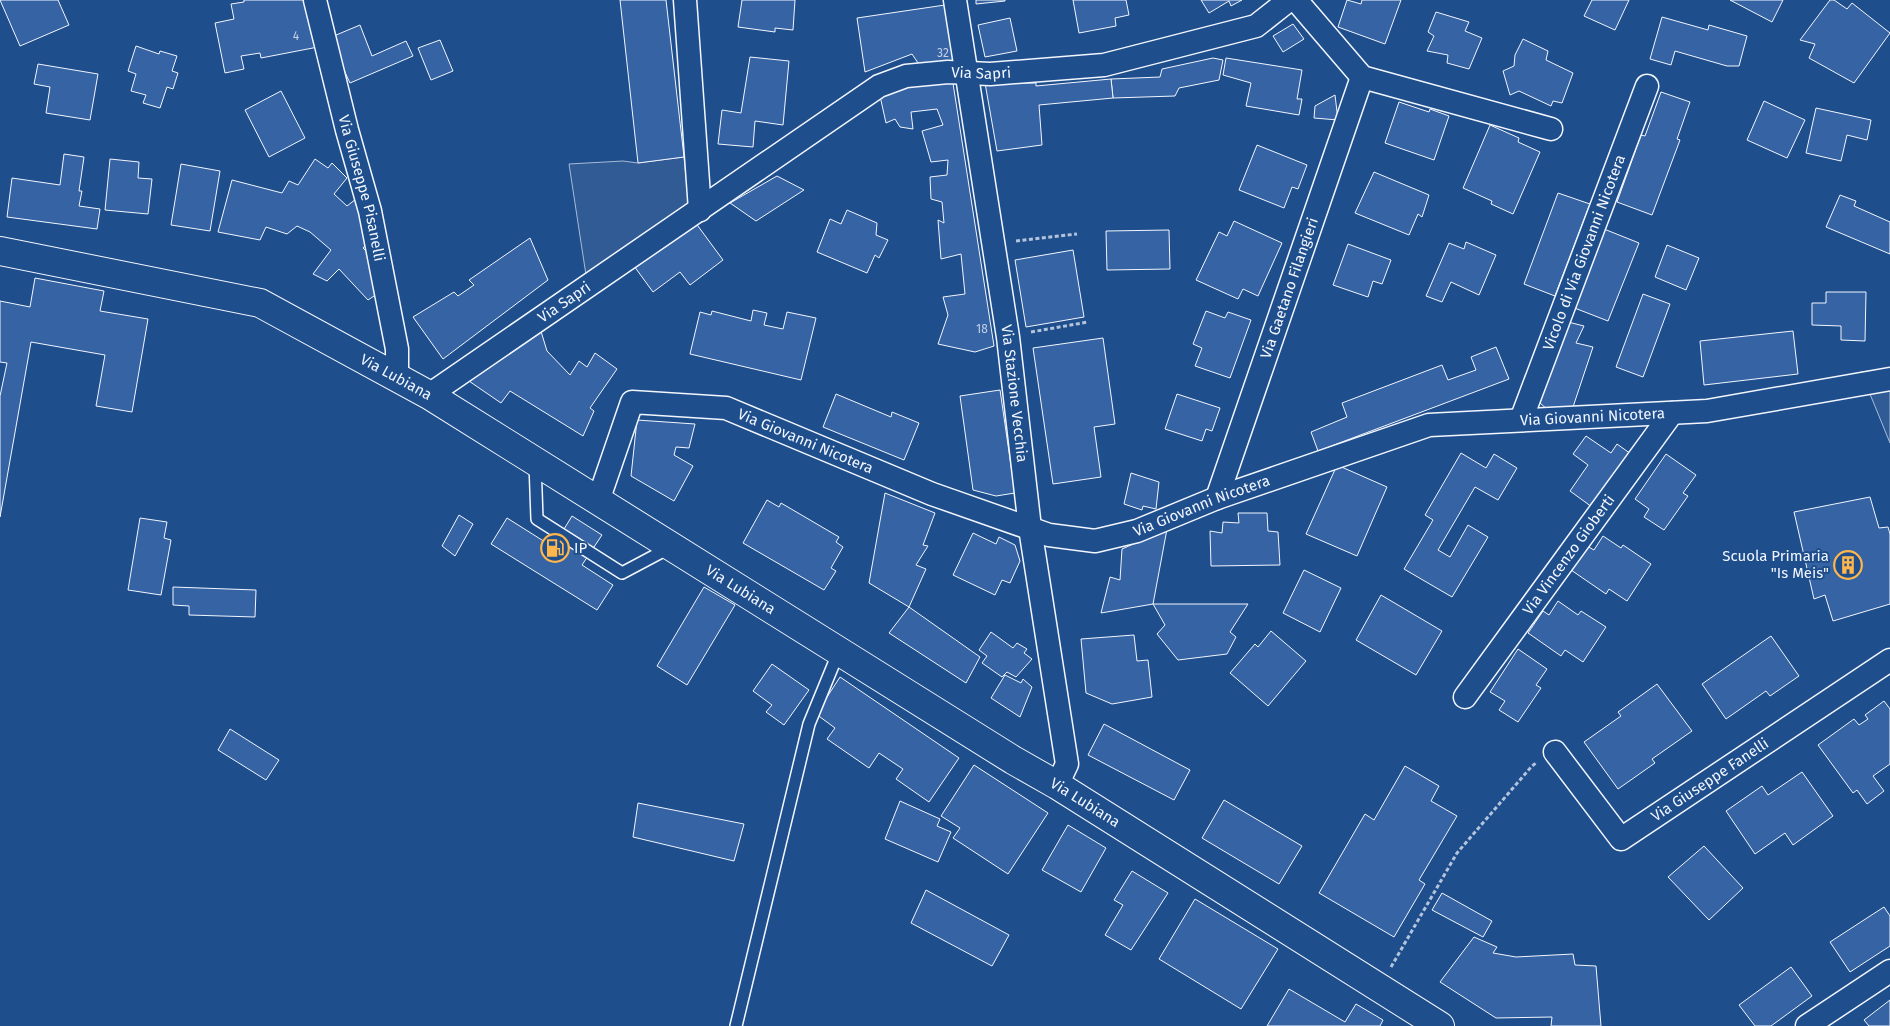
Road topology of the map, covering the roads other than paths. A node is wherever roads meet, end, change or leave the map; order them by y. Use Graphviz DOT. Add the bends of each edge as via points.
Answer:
graph roads {
  1 [pos="315,0"];
  2 [pos="685,0"];
  3 [pos="955,0"];
  4 [pos="1289,0"];
  5 [pos="1296,0"];
  6 [pos="966,73"];
  7 [pos="1362,77"];
  8 [pos="1648,86"];
  9 [pos="1551,129"];
  10 [pos="700,210"];
  11 [pos="0,251"];
  12 [pos="397,377"];
  13 [pos="1890,379"];
  14 [pos="429,395"];
  15 [pos="1672,413"];
  16 [pos="1521,420"];
  17 [pos="534,462"];
  18 [pos="1217,498"];
  19 [pos="598,501"];
  20 [pos="1030,528"];
  21 [pos="672,547"];
  22 [pos="840,651"];
  23 [pos="1890,660"];
  24 [pos="1466,697"];
  25 [pos="1555,752"];
  26 [pos="1057,785"];
  27 [pos="1890,970"];
  28 [pos="736,1026"];
  29 [pos="1440,1026"];
  30 [pos="1807,1026"];
  1 -- 12 [label="street, Via Giuseppe Pisanelli" via="370,211 397,349"];
  2 -- 10 [label="street"];
  3 -- 6 [label="street, Via Stazione Vecchia"];
  4 -- 6 [label="street, Via Sapri" via="1256,26 1104,65"];
  5 -- 7 [label="street"];
  6 -- 10 [label="street, Via Sapri" via="906,76 879,86"];
  6 -- 20 [label="street, Via Stazione Vecchia" via="1008,337"];
  7 -- 9 [label="street"];
  7 -- 18 [label="street, Via Gaetano Filangieri"];
  8 -- 16 [label="street, Vicolo di Via Giovanni Nicotera"];
  10 -- 14 [label="street, Via Sapri"];
  11 -- 12 [label="street, Via Lubiana" via="260,303"];
  12 -- 14 [label="street, Via Lubiana"];
  13 -- 15 [label="street, Via Giovanni Nicotera" via="1707,411"];
  14 -- 17 [label="street, Via Lubiana"];
  15 -- 16 [label="street, Via Giovanni Nicotera"];
  15 -- 24 [label="street, Via Vincenzo Gioberti"];
  16 -- 18 [label="street, Via Giovanni Nicotera" via="1429,424"];
  17 -- 19 [label="street, Via Lubiana"];
  17 -- 21 [label="lane" via="537,519 622,573"];
  18 -- 20 [label="street, Via Giovanni Nicotera" via="1137,531 1095,541 1049,535"];
  19 -- 20 [label="street, Via Giovanni Nicotera" via="632,402 716,407 726,408 932,494"];
  19 -- 21 [label="street, Via Lubiana"];
  20 -- 26 [label="street, Via Stazione Vecchia" via="1066,764"];
  21 -- 22 [label="street, Via Lubiana"];
  22 -- 26 [label="street, Via Lubiana"];
  22 -- 28 [label="lane" via="809,724"];
  23 -- 25 [label="street, Via Giuseppe Fanelli" via="1622,839"];
  26 -- 29 [label="street, Via Lubiana"];
  27 -- 30 [label="street"];
}
